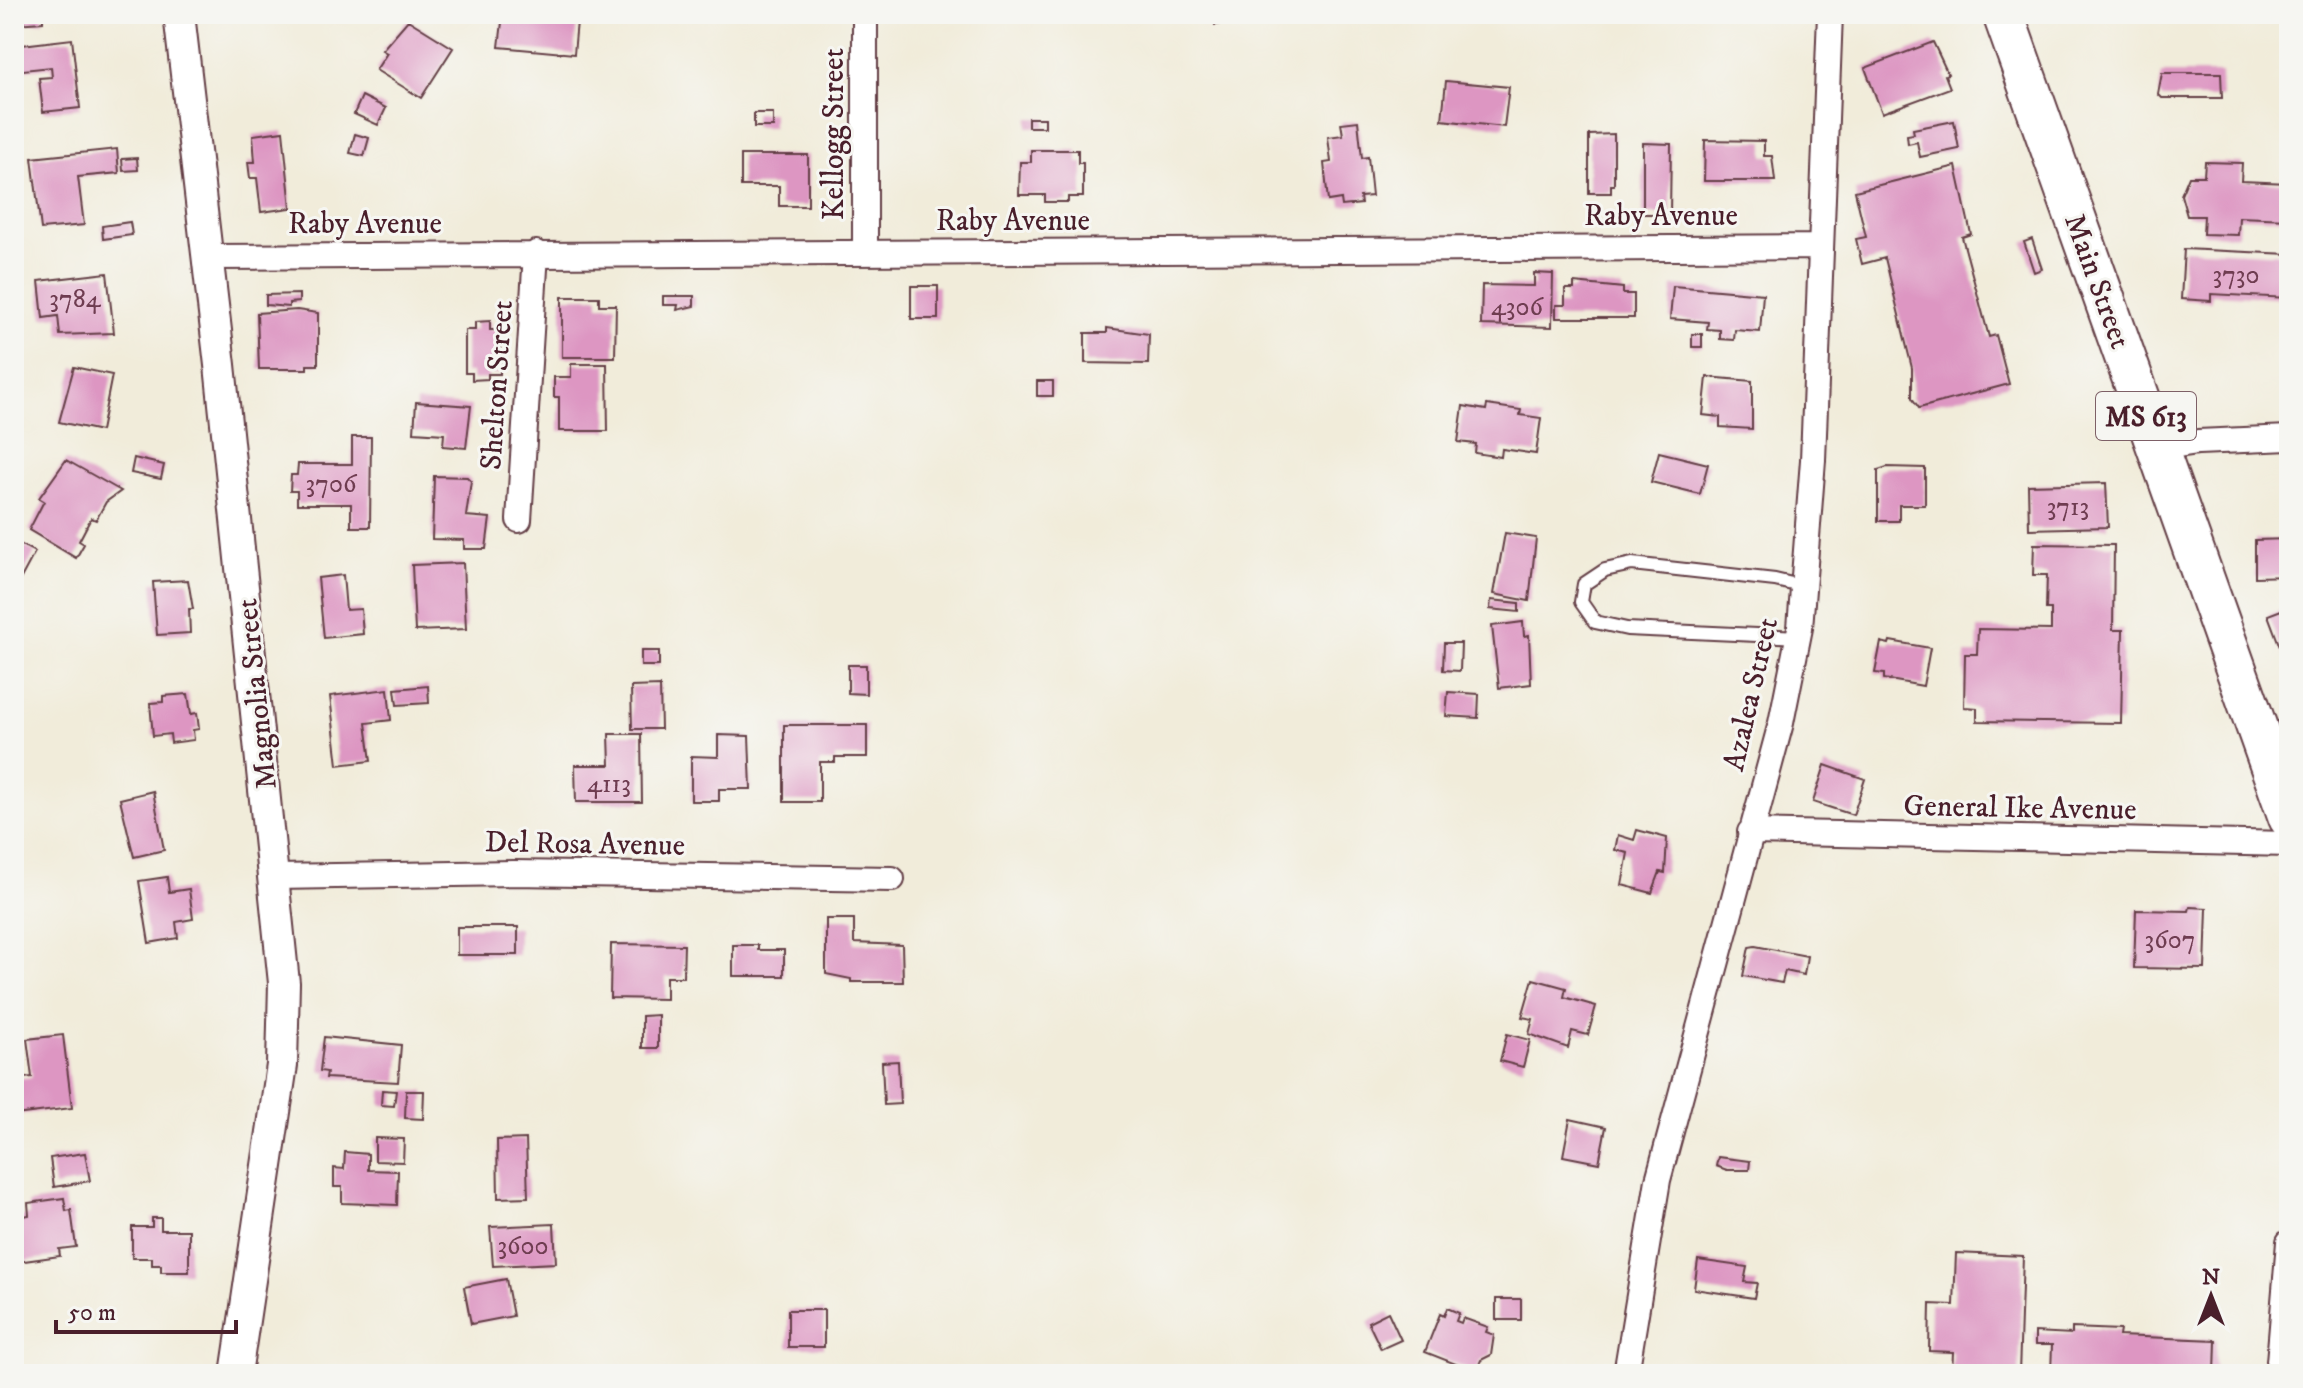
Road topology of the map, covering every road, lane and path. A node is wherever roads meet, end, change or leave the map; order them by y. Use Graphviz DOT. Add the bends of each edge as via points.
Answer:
graph roads {
  1 [pos="179,14"];
  2 [pos="865,14"];
  3 [pos="1830,14"];
  4 [pos="2003,14"];
  5 [pos="1821,247"];
  6 [pos="536,253"];
  7 [pos="865,253"];
  8 [pos="206,257"];
  9 [pos="2289,438"];
  10 [pos="2158,448"];
  11 [pos="519,520"];
  12 [pos="1805,587"];
  13 [pos="1799,637"];
  14 [pos="2289,818"];
  15 [pos="1750,832"];
  16 [pos="2289,844"];
  17 [pos="276,877"];
  18 [pos="892,879"];
  19 [pos="2289,1242"];
  20 [pos="236,1374"];
  21 [pos="1626,1374"];
  22 [pos="2278,1374"];
  1 -- 8 [label="street, Magnolia Street"];
  2 -- 7 [label="street, Kellogg Street"];
  3 -- 5 [label="street, Azalea Street"];
  4 -- 10 [label="main road, Main Street / MS 613"];
  5 -- 7 [label="street, Raby Avenue"];
  5 -- 12 [label="street, Azalea Street"];
  6 -- 7 [label="street, Raby Avenue"];
  6 -- 8 [label="street, Raby Avenue"];
  6 -- 11 [label="street, Shelton Street"];
  8 -- 17 [label="street, Magnolia Street"];
  9 -- 10 [label="street"];
  10 -- 14 [label="main road, Main Street / MS 613"];
  12 -- 13 [label="street, Azalea Street"];
  12 -- 13 [label="lane" via="1632,564 1605,570 1584,584 1581,602 1595,622 1627,629"];
  13 -- 15 [label="street, Azalea Street"];
  15 -- 16 [label="street, General Ike Avenue"];
  15 -- 21 [label="street, Azalea Street" via="1658,1180"];
  17 -- 18 [label="street, Del Rosa Avenue" via="514,873"];
  17 -- 20 [label="street, Magnolia Street" via="284,983 282,1065"];
  19 -- 22 [label="street"];
}
